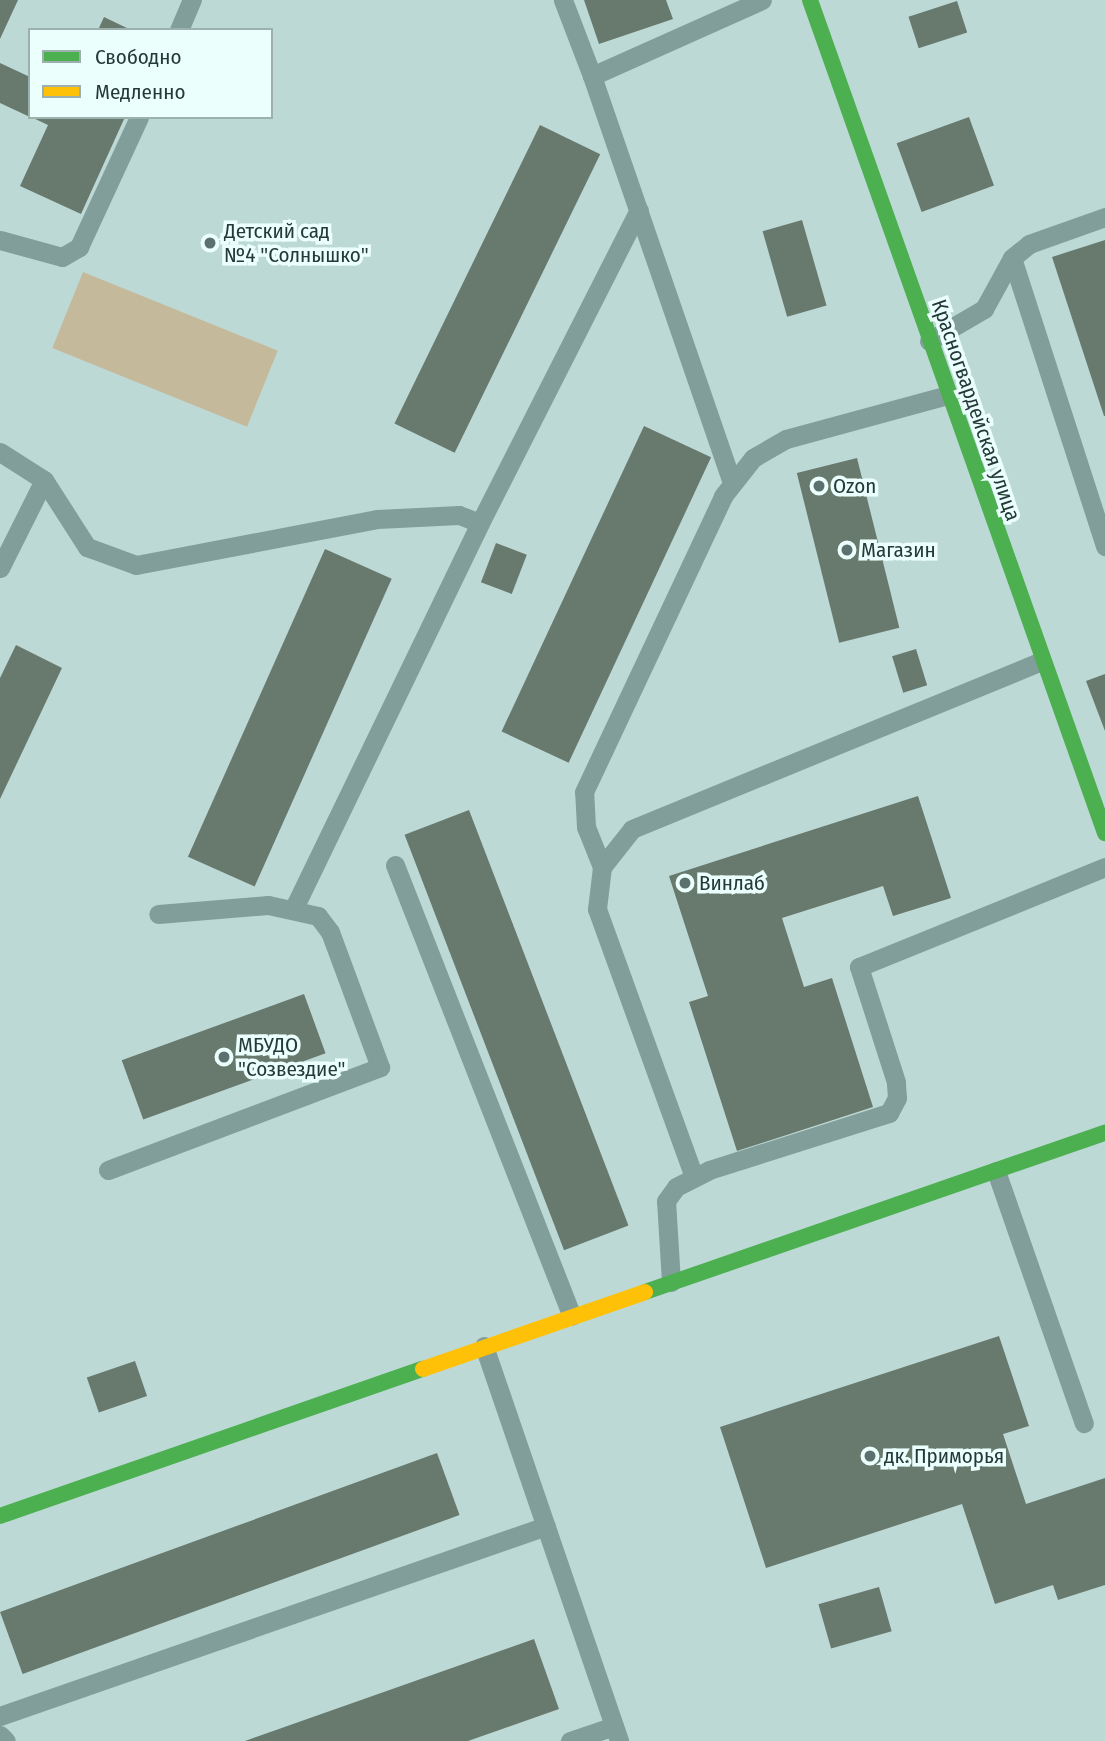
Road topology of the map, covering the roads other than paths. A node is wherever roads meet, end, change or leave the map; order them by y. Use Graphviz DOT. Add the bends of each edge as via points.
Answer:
graph roads {
  1 [pos="192,0"];
  2 [pos="563,0"];
  3 [pos="762,0"];
  4 [pos="810,0"];
  5 [pos="180,28"];
  6 [pos="592,76"];
  7 [pos="138,119"];
  8 [pos="639,210"];
  9 [pos="1105,217"];
  10 [pos="0,240"];
  11 [pos="1012,258"];
  12 [pos="929,341"];
  13 [pos="948,396"];
  14 [pos="0,452"];
  15 [pos="44,480"];
  16 [pos="732,483"];
  17 [pos="480,523"];
  18 [pos="1105,546"];
  19 [pos="0,568"];
  20 [pos="1041,660"];
  21 [pos="1105,833"];
  22 [pos="395,865"];
  23 [pos="602,867"];
  24 [pos="1105,867"];
  25 [pos="294,908"];
  26 [pos="158,914"];
  27 [pos="1105,1133"];
  28 [pos="108,1170"];
  29 [pos="996,1171"];
  30 [pos="694,1177"];
  31 [pos="671,1282"];
  32 [pos="572,1316"];
  33 [pos="484,1346"];
  34 [pos="1084,1423"];
  35 [pos="0,1516"];
  36 [pos="546,1526"];
  37 [pos="0,1716"];
  38 [pos="617,1734"];
  39 [pos="0,1735"];
  40 [pos="6,1741"];
  41 [pos="570,1741"];
  1 -- 5 [label="lane"];
  2 -- 6 [label="lane"];
  3 -- 6 [label="lane"];
  4 -- 12 [label="street, Красногвардейская улица"];
  6 -- 8 [label="lane"];
  7 -- 10 [label="lane" via="79,247 62,257"];
  8 -- 16 [label="lane"];
  8 -- 17 [label="lane"];
  9 -- 11 [label="lane" via="1029,244"];
  11 -- 12 [label="lane" via="984,309"];
  11 -- 18 [label="lane"];
  12 -- 13 [label="street, Красногвардейская улица"];
  13 -- 16 [label="lane" via="786,439 752,458"];
  13 -- 20 [label="street, Красногвардейская улица"];
  14 -- 15 [label="lane"];
  15 -- 17 [label="lane" via="87,547 136,565 377,519 458,515"];
  15 -- 19 [label="lane"];
  16 -- 23 [label="lane" via="584,792 586,827"];
  17 -- 25 [label="lane"];
  20 -- 21 [label="street, Красногвардейская улица"];
  20 -- 23 [label="lane" via="632,829"];
  22 -- 32 [label="lane"];
  23 -- 30 [label="lane" via="597,909"];
  24 -- 30 [label="lane" via="859,967 896,1082 897,1098 889,1113"];
  25 -- 26 [label="lane" via="268,905"];
  25 -- 28 [label="lane" via="318,916 330,932 380,1068"];
  27 -- 29 [label="street"];
  29 -- 31 [label="street"];
  29 -- 34 [label="lane"];
  30 -- 31 [label="lane" via="676,1186 666,1201"];
  31 -- 32 [label="street"];
  32 -- 33 [label="street"];
  33 -- 35 [label="street"];
  33 -- 36 [label="lane"];
  36 -- 37 [label="lane"];
  36 -- 38 [label="lane"];
  38 -- 41 [label="lane"];
  39 -- 40 [label="lane"];
}
